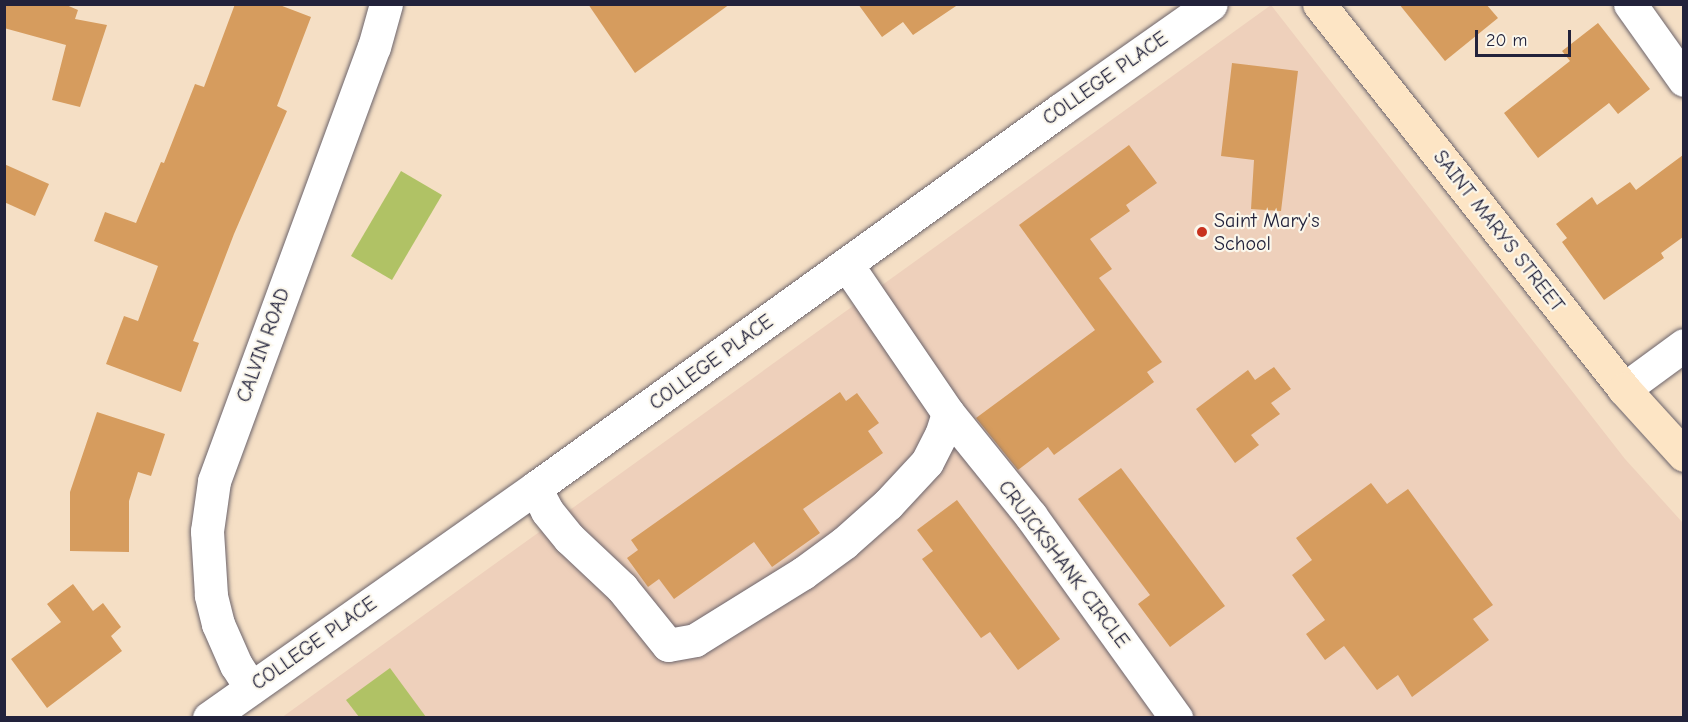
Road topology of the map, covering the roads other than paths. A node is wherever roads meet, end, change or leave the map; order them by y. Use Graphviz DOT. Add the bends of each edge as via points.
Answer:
graph roads {
  1 [pos="386,4"];
  2 [pos="1211,4"];
  3 [pos="1319,4"];
  4 [pos="1630,4"];
  5 [pos="1683,80"];
  6 [pos="847,265"];
  7 [pos="1683,345"];
  8 [pos="1624,389"];
  9 [pos="948,413"];
  10 [pos="1683,455"];
  11 [pos="535,488"];
  12 [pos="251,688"];
  13 [pos="209,717"];
  14 [pos="1176,717"];
  1 -- 12 [label="street, CALVIN ROAD" via="214,481 207,531 211,595 218,624"];
  2 -- 6 [label="street, COLLEGE PLACE"];
  3 -- 8 [label="main road, SAINT MARYS STREET"];
  4 -- 5 [label="street"];
  6 -- 9 [label="street, CRUICKSHANK CIRCLE"];
  6 -- 11 [label="street, COLLEGE PLACE"];
  7 -- 8 [label="street"];
  8 -- 10 [label="main road, SAINT MARYS STREET"];
  9 -- 11 [label="street" via="927,462 844,543 695,640 668,645 622,588 569,538"];
  9 -- 14 [label="street, CRUICKSHANK CIRCLE" via="1031,516"];
  11 -- 12 [label="street, COLLEGE PLACE"];
  12 -- 13 [label="street, COLLEGE PLACE"];
}
